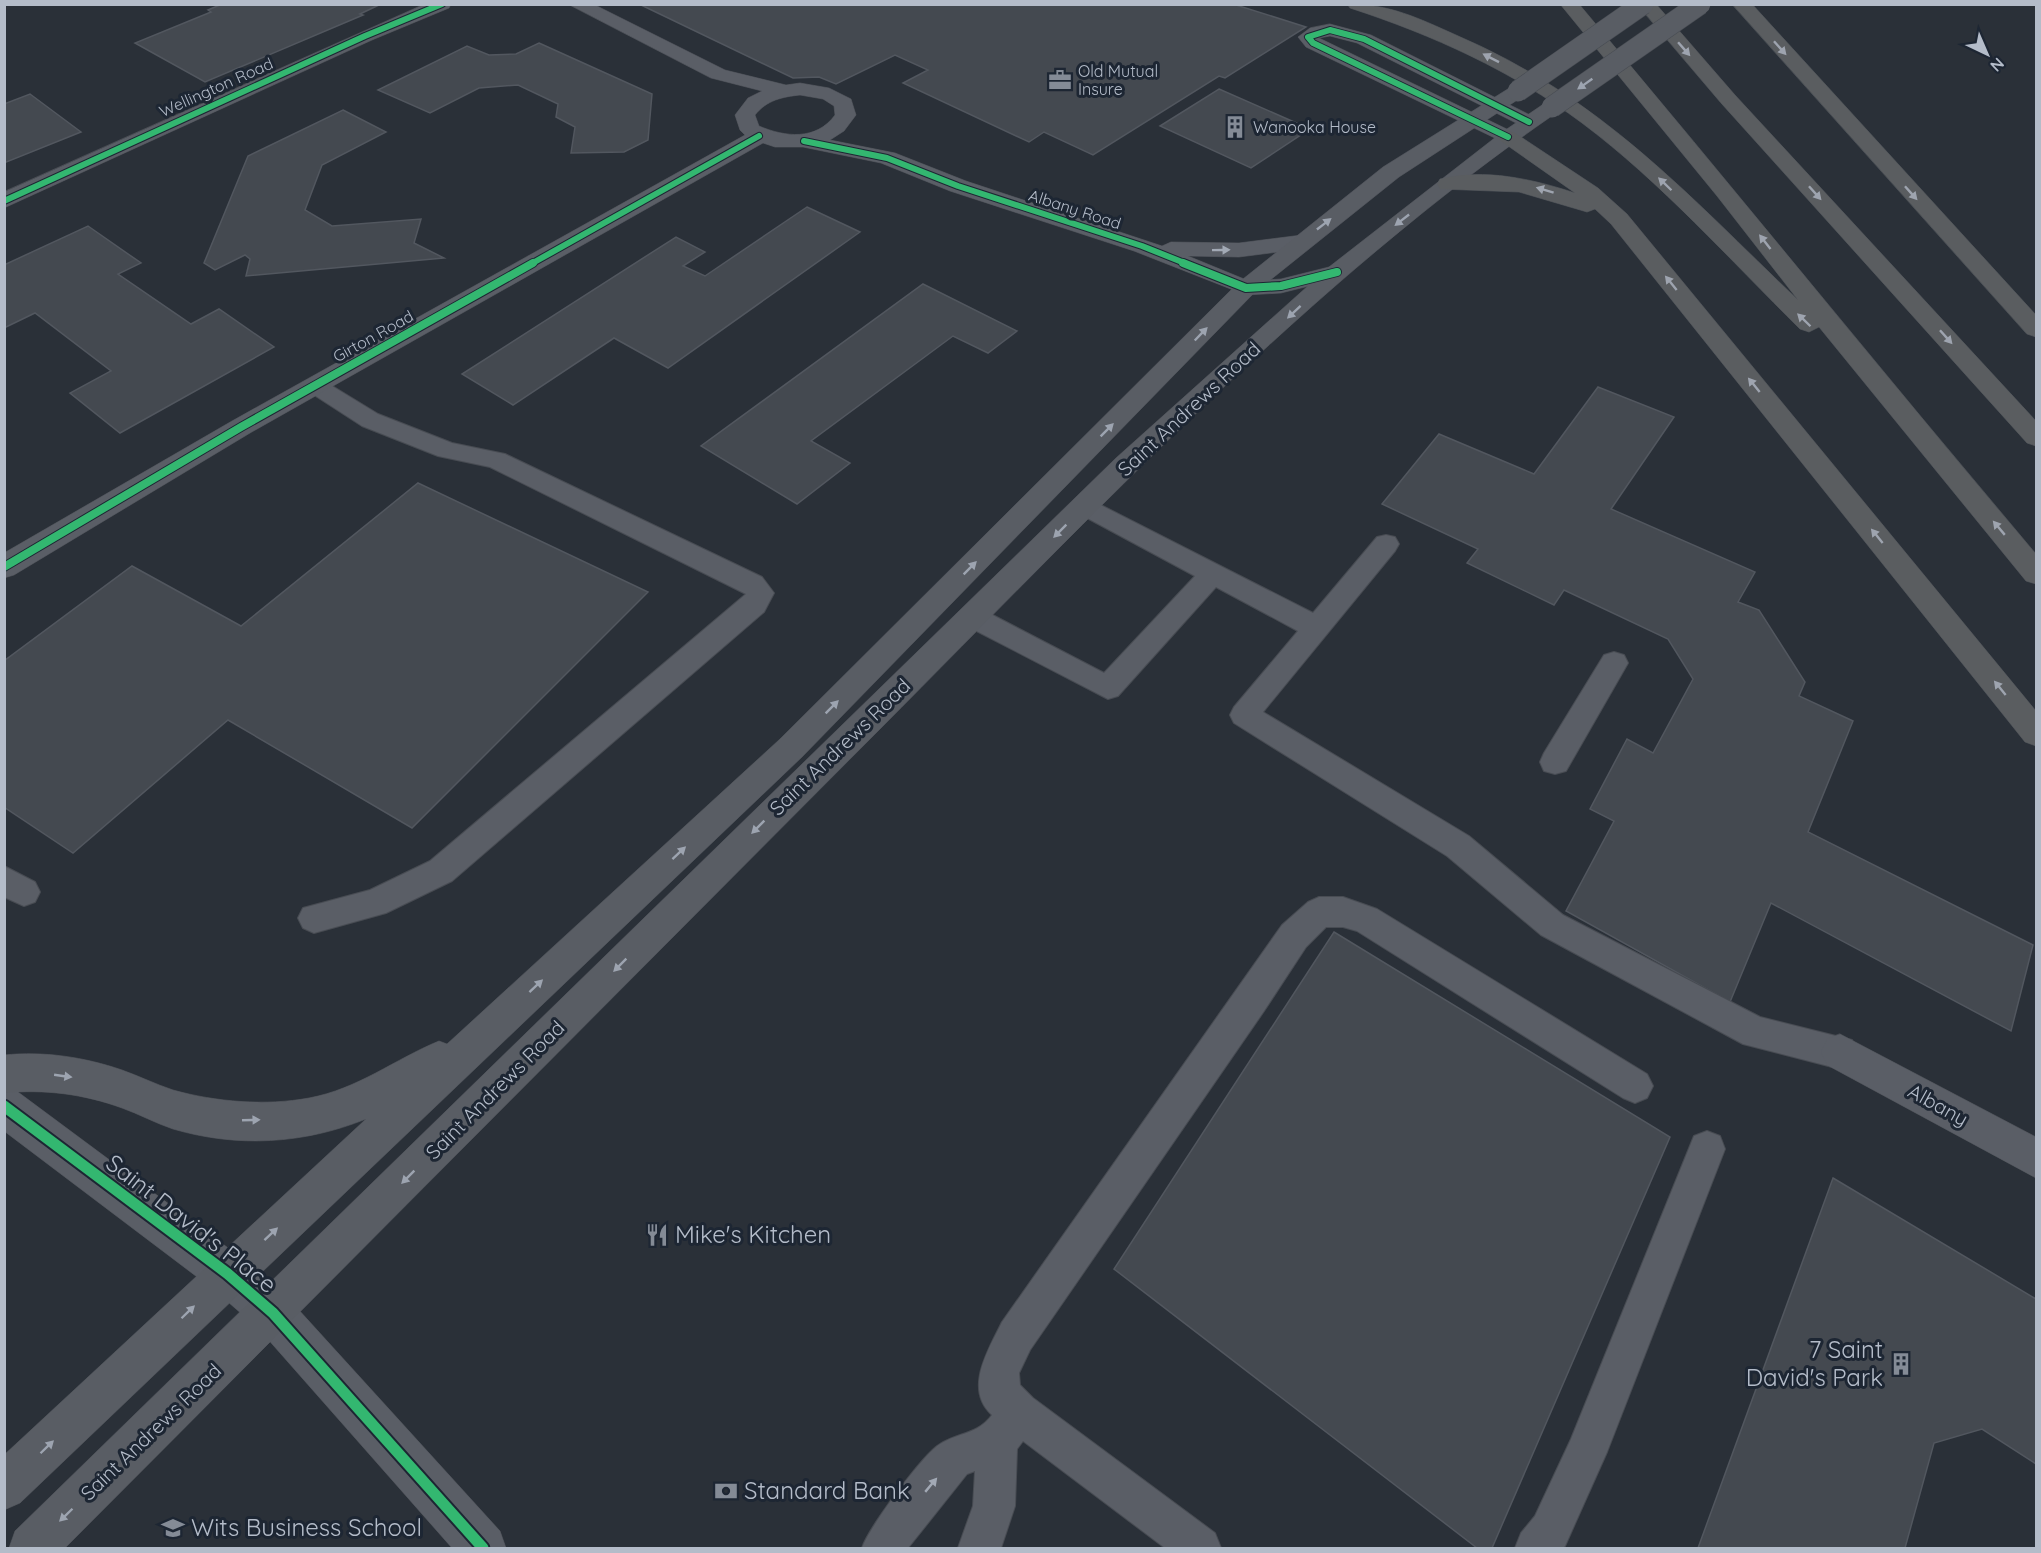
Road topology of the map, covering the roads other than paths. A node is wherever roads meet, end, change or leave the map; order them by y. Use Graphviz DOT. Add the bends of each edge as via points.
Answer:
graph roads {
  1 [pos="442,4"];
  2 [pos="577,4"];
  3 [pos="1357,4"];
  4 [pos="1569,4"];
  5 [pos="1645,4"];
  6 [pos="1700,4"];
  7 [pos="1741,4"];
  8 [pos="718,74"];
  9 [pos="783,90"];
  10 [pos="1496,105"];
  11 [pos="749,108"];
  12 [pos="847,116"];
  13 [pos="1473,120"];
  14 [pos="1529,122"];
  15 [pos="759,136"];
  16 [pos="1508,137"];
  17 [pos="804,141"];
  18 [pos="887,158"];
  19 [pos="1448,184"];
  20 [pos="4,201"];
  21 [pos="1619,219"];
  22 [pos="1302,242"];
  23 [pos="1142,246"];
  24 [pos="1337,272"];
  25 [pos="1246,288"];
  26 [pos="2037,329"];
  27 [pos="1866,370"];
  28 [pos="316,386"];
  29 [pos="2037,436"];
  30 [pos="1085,506"];
  31 [pos="1386,544"];
  32 [pos="4,567"];
  33 [pos="1213,573"];
  34 [pos="2037,573"];
  35 [pos="973,617"];
  36 [pos="1315,627"];
  37 [pos="1614,663"];
  38 [pos="2037,733"];
  39 [pos="1555,762"];
  40 [pos="314,918"];
  41 [pos="498,1022"];
  42 [pos="1840,1052"];
  43 [pos="4,1074"];
  44 [pos="1635,1086"];
  45 [pos="4,1106"];
  46 [pos="1707,1149"];
  47 [pos="2037,1158"];
  48 [pos="228,1274"];
  49 [pos="273,1312"];
  50 [pos="1008,1427"];
  51 [pos="4,1487"];
  52 [pos="32,1548"];
  53 [pos="483,1548"];
  54 [pos="883,1548"];
  55 [pos="980,1548"];
  56 [pos="1200,1548"];
  57 [pos="1536,1548"];
  1 -- 20 [label="street, Wellington Road"];
  2 -- 8 [label="street"];
  27 -- 3 [label="highway, one-way" via="1816,332 1663,180 1581,113 1521,74 1467,46"];
  27 -- 4 [label="highway, one-way" via="1725,190"];
  5 -- 10 [label="main road, Saint Andrews Road, bridge"];
  5 -- 29 [label="highway, one-way"];
  6 -- 14 [label="main road, Saint Andrews Road, one-way, bridge"];
  7 -- 26 [label="highway, one-way"];
  8 -- 9 [label="street"];
  8 -- 11 [label="street"];
  9 -- 11 [label="street"];
  9 -- 12 [label="street, Albany Road" via="829,93 840,99"];
  10 -- 13 [label="main road, Saint Andrews Road"];
  10 -- 13 [label="street" via="1364,39 1330,30 1308,37 1313,44"];
  10 -- 14 [label="street"];
  11 -- 15 [label="street" via="745,123"];
  12 -- 17 [label="street" via="833,131"];
  12 -- 18 [label="street, Albany Road"];
  13 -- 16 [label="street"];
  22 -- 13 [label="main road, Saint Andrews Road, one-way" via="1390,171"];
  14 -- 16 [label="main road, Saint Andrews Road"];
  15 -- 17 [label="street"];
  15 -- 28 [label="street, Girton Road"];
  16 -- 19 [label="main road, Saint Andrews Road"];
  16 -- 21 [label="highway" via="1590,193"];
  17 -- 18 [label="street, Albany Road"];
  18 -- 23 [label="street, Albany Road" via="958,186"];
  21 -- 19 [label="highway, one-way" via="1536,187 1508,182"];
  19 -- 24 [label="main road, Saint Andrews Road, one-way"];
  38 -- 21 [label="highway, one-way"];
  23 -- 22 [label="street, Albany Road, one-way" via="1239,250"];
  22 -- 25 [label="main road, Saint Andrews Road"];
  23 -- 25 [label="street, Albany Road"];
  24 -- 25 [label="street, Albany Road" via="1281,286"];
  24 -- 30 [label="main road, Saint Andrews Road, one-way"];
  41 -- 25 [label="main road, Saint Andrews Road, one-way" via="791,748"];
  34 -- 27 [label="highway, one-way"];
  28 -- 32 [label="street, Girton Road"];
  28 -- 40 [label="lane" via="370,420 408,437 496,460 753,584 761,593 754,605 441,871 375,903"];
  30 -- 33 [label="lane"];
  30 -- 35 [label="main road, Saint Andrews Road, one-way"];
  31 -- 36 [label="lane"];
  33 -- 35 [label="lane" via="1108,688"];
  33 -- 36 [label="lane"];
  35 -- 49 [label="main road, Saint Andrews Road, one-way"];
  36 -- 42 [label="lane" via="1244,715 1458,846 1552,926 1755,1032"];
  37 -- 39 [label="lane"];
  43 -- 41 [label="main road, one-way" via="25,1071 70,1076 119,1088 174,1109 241,1121 321,1115 423,1070"];
  48 -- 41 [label="main road, Saint Andrews Road, one-way"];
  42 -- 47 [label="street, Albany"];
  44 -- 50 [label="lane" via="1366,919 1342,912 1319,912 1294,936 1016,1336 999,1372"];
  45 -- 48 [label="street, Saint David's Place"];
  46 -- 57 [label="lane" via="1586,1452 1550,1531"];
  48 -- 49 [label="street, Saint David's Place"];
  51 -- 48 [label="main road, Saint Andrews Road, one-way"];
  49 -- 52 [label="main road, Saint Andrews Road, one-way"];
  49 -- 53 [label="street, Saint David's Place"];
  54 -- 50 [label="lane, one-way" via="953,1459"];
  50 -- 55 [label="lane" via="994,1506"];
  50 -- 56 [label="lane"];
}
